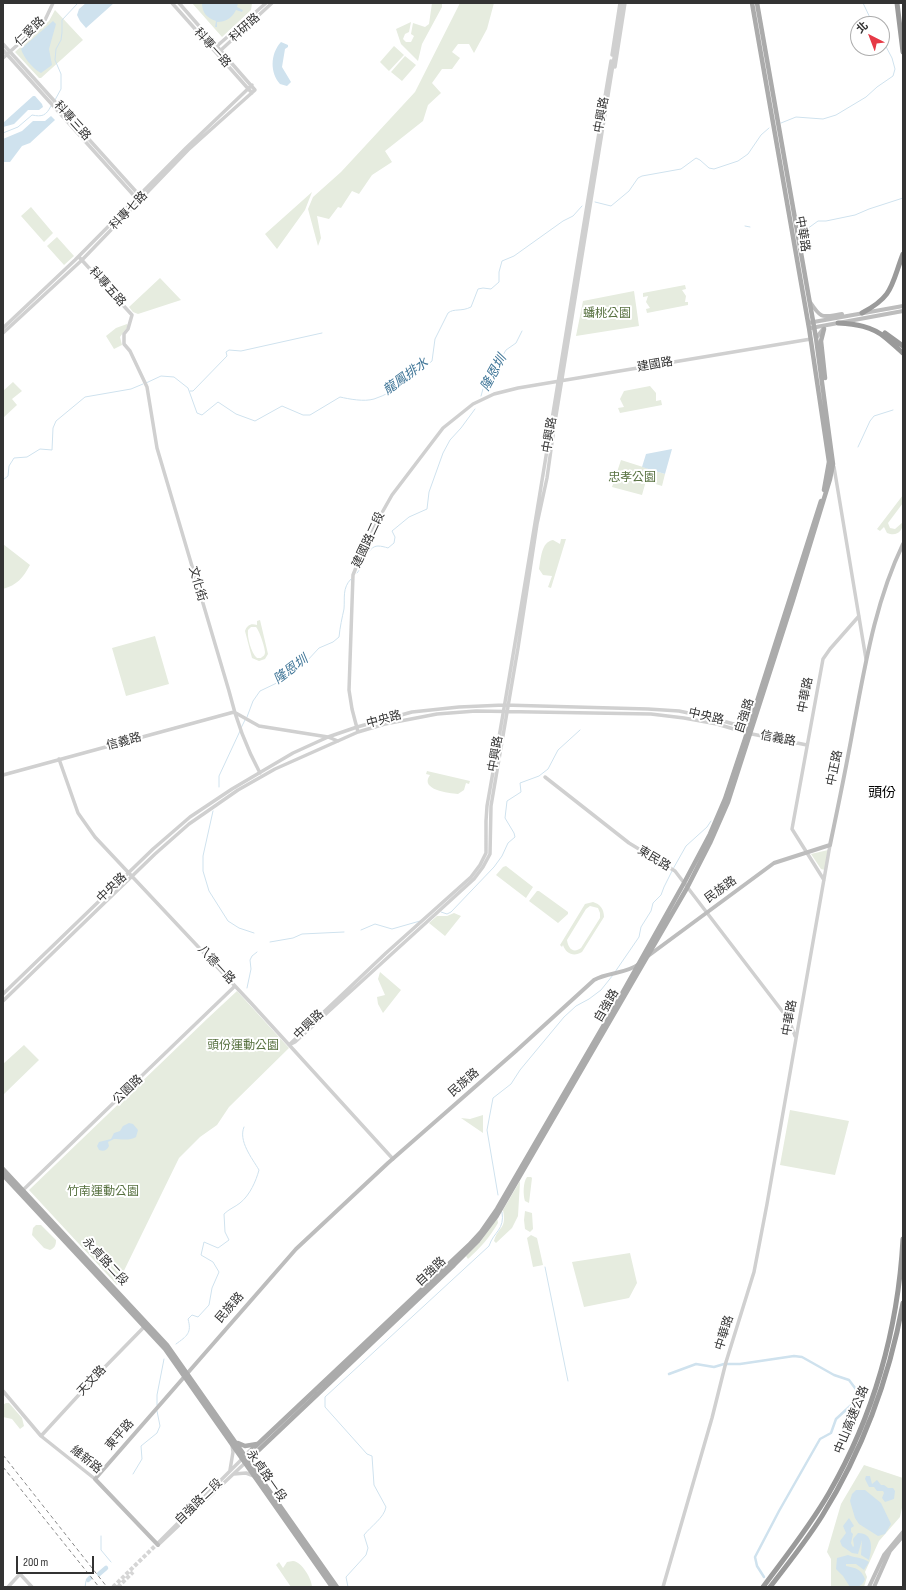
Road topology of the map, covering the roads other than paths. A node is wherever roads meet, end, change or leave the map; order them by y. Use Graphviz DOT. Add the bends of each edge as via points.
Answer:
graph roads {
  1 [pos="54,3"];
  2 [pos="172,3"];
  3 [pos="180,3"];
  4 [pos="266,3"];
  5 [pos="272,3"];
  6 [pos="622,3"];
  7 [pos="752,3"];
  8 [pos="757,3"];
  9 [pos="897,3"];
  10 [pos="756,10"];
  11 [pos="3,44"];
  12 [pos="217,45"];
  13 [pos="213,49"];
  14 [pos="221,49"];
  15 [pos="3,50"];
  16 [pos="903,52"];
  17 [pos="8,53"];
  18 [pos="217,54"];
  19 [pos="3,58"];
  20 [pos="252,85"];
  21 [pos="248,89"];
  22 [pos="255,90"];
  23 [pos="252,93"];
  24 [pos="606,110"];
  25 [pos="602,114"];
  26 [pos="593,169"];
  27 [pos="596,173"];
  28 [pos="139,198"];
  29 [pos="903,254"];
  30 [pos="80,258"];
  31 [pos="810,302"];
  32 [pos="903,306"];
  33 [pos="903,311"];
  34 [pos="862,313"];
  35 [pos="838,322"];
  36 [pos="858,324"];
  37 [pos="811,325"];
  38 [pos="3,328"];
  39 [pos="824,329"];
  40 [pos="3,333"];
  41 [pos="816,338"];
  42 [pos="811,339"];
  43 [pos="903,346"];
  44 [pos="903,353"];
  45 [pos="138,366"];
  46 [pos="561,381"];
  47 [pos="824,391"];
  48 [pos="494,394"];
  49 [pos="824,414"];
  50 [pos="831,464"];
  51 [pos="903,544"];
  52 [pos="859,616"];
  53 [pos="866,660"];
  54 [pos="506,706"];
  55 [pos="234,712"];
  56 [pos="505,712"];
  57 [pos="357,727"];
  58 [pos="748,731"];
  59 [pos="358,732"];
  60 [pos="328,737"];
  61 [pos="338,742"];
  62 [pos="807,745"];
  63 [pos="59,759"];
  64 [pos="259,772"];
  65 [pos="3,774"];
  66 [pos="262,776"];
  67 [pos="545,777"];
  68 [pos="830,845"];
  69 [pos="807,852"];
  70 [pos="128,873"];
  71 [pos="132,876"];
  72 [pos="824,880"];
  73 [pos="686,886"];
  74 [pos="706,913"];
  75 [pos="647,957"];
  76 [pos="637,966"];
  77 [pos="235,986"];
  78 [pos="3,994"];
  79 [pos="3,1001"];
  80 [pos="796,1039"];
  81 [pos="289,1045"];
  82 [pos="593,1046"];
  83 [pos="536,1144"];
  84 [pos="393,1159"];
  85 [pos="3,1169"];
  86 [pos="3,1175"];
  87 [pos="21,1191"];
  88 [pos="903,1239"];
  89 [pos="903,1303"];
  90 [pos="146,1325"];
  91 [pos="186,1375"];
  92 [pos="3,1391"];
  93 [pos="158,1406"];
  94 [pos="41,1436"];
  95 [pos="234,1443"];
  96 [pos="259,1443"];
  97 [pos="245,1459"];
  98 [pos="231,1473"];
  99 [pos="254,1476"];
  100 [pos="95,1480"];
  101 [pos="903,1532"];
  102 [pos="903,1536"];
  103 [pos="300,1539"];
  104 [pos="158,1545"];
  105 [pos="889,1550"];
  106 [pos="8,1587"];
  107 [pos="32,1587"];
  108 [pos="332,1587"];
  109 [pos="336,1587"];
  110 [pos="663,1587"];
  111 [pos="763,1587"];
  112 [pos="770,1587"];
  113 [pos="869,1587"];
  114 [pos="874,1587"];
  1 -- 17 [label="street, 仁愛路" via="45,20"];
  2 -- 13 [label="street, 科專一路"];
  3 -- 12 [label="street, 科專一路"];
  4 -- 12 [label="street, 科研路"];
  5 -- 14 [label="street, 科研路"];
  6 -- 24 [label="street, 中興路"];
  6 -- 25 [label="street, 中興路"];
  7 -- 10 [label="main road, 中華路"];
  8 -- 10 [label="main road, 中華路"];
  9 -- 16 [label="highway"];
  10 -- 31 [label="main road, 中華路"];
  10 -- 37 [label="main road, 中華路"];
  11 -- 17 [label="street, 科專三路"];
  12 -- 13 [label="street, 科研路"];
  12 -- 14 [label="street, 科專一路"];
  13 -- 18 [label="street, 科專一路"];
  14 -- 18 [label="street, 科研路"];
  14 -- 20 [label="street, 科專一路"];
  15 -- 17 [label="street, 科專三路"];
  17 -- 19 [label="street, 仁愛路"];
  17 -- 28 [label="street, 科專三路"];
  18 -- 21 [label="street, 科專一路"];
  20 -- 21 [label="street, 科專七路"];
  20 -- 22 [label="street, 科專一路"];
  21 -- 23 [label="street, 科專一路"];
  21 -- 28 [label="street, 科專七路" via="186,148"];
  22 -- 23 [label="street, 科專七路"];
  23 -- 28 [label="street, 科專七路"];
  24 -- 25 [label="street"];
  24 -- 27 [label="street, 中興路"];
  25 -- 26 [label="street, 中興路"];
  26 -- 27 [label="street"];
  26 -- 46 [label="street, 中興路"];
  27 -- 46 [label="street, 中興路"];
  28 -- 30 [label="street, 科專七路"];
  29 -- 34 [label="highway" via="888,294 876,306"];
  30 -- 38 [label="street, 科專七路"];
  30 -- 40 [label="street, 科專七路"];
  30 -- 45 [label="street, 科專五路" via="132,315 123,339"];
  31 -- 34 [label="main road" via="816,312 824,317"];
  31 -- 37 [label="main road, 中華路"];
  32 -- 34 [label="main road"];
  33 -- 35 [label="main road"];
  34 -- 37 [label="main road"];
  35 -- 36 [label="highway"];
  35 -- 37 [label="main road"];
  35 -- 39 [label="main road"];
  36 -- 43 [label="highway" via="886,333"];
  36 -- 44 [label="highway" via="881,334"];
  37 -- 41 [label="main road, 中華路"];
  37 -- 42 [label="main road, 中華路"];
  39 -- 41 [label="main road"];
  39 -- 47 [label="main road, 中華路" via="821,341"];
  41 -- 42 [label="street, 建國路"];
  41 -- 47 [label="main road, 中華路"];
  42 -- 46 [label="street, 建國路"];
  42 -- 49 [label="main road, 中華路"];
  45 -- 55 [label="street, 文化街" via="147,387 157,448"];
  46 -- 48 [label="street, 建國路"];
  46 -- 54 [label="street, 中興路" via="547,478"];
  47 -- 49 [label="main road, 中華路"];
  48 -- 57 [label="street, 建國路二段" via="474,404 443,428 392,495 363,550 353,575 349,667 349,690"];
  49 -- 50 [label="main road, 中華路"];
  50 -- 52 [label="street, 中華路"];
  50 -- 58 [label="main road, 自強路"];
  51 -- 53 [label="main road, 中正路" via="875,618"];
  52 -- 53 [label="street, 中正路"];
  52 -- 62 [label="street, 中華路" via="823,659"];
  53 -- 68 [label="main road, 中正路"];
  54 -- 56 [label="street, 中興路"];
  54 -- 57 [label="street, 中央路" via="412,712"];
  54 -- 58 [label="street, 中央路" via="679,711 712,718"];
  55 -- 60 [label="street" via="259,726"];
  55 -- 63 [label="street, 信義路"];
  55 -- 64 [label="street, 文化街"];
  56 -- 58 [label="street, 中央路" via="651,714"];
  56 -- 59 [label="street, 中央路" via="437,714 392,722"];
  56 -- 81 [label="street, 中興路" via="487,806 486,853 480,865 471,877"];
  57 -- 59 [label="street, 建國路二段"];
  57 -- 60 [label="street, 中央路"];
  58 -- 62 [label="street, 信義路"];
  58 -- 73 [label="main road, 自強路" via="725,799"];
  59 -- 61 [label="street, 中央路"];
  60 -- 61 [label="street"];
  60 -- 64 [label="street, 中央路"];
  61 -- 66 [label="street, 中央路" via="295,759"];
  62 -- 69 [label="street, 中華路" via="792,829"];
  63 -- 65 [label="street, 信義路"];
  63 -- 70 [label="street, 八德一路" via="83,822"];
  64 -- 66 [label="street, 文化街"];
  64 -- 70 [label="street, 中央路" via="190,817"];
  66 -- 71 [label="street, 中央路" via="189,824"];
  67 -- 73 [label="street, 東民路" via="629,843 675,871"];
  68 -- 69 [label="main road, 民族路"];
  68 -- 72 [label="street, 中正路"];
  69 -- 72 [label="street, 中華路"];
  69 -- 74 [label="main road, 民族路" via="774,863"];
  70 -- 71 [label="street, 八德一路"];
  70 -- 78 [label="street, 中央路"];
  71 -- 77 [label="street, 八德一路"];
  71 -- 79 [label="street, 中央路"];
  72 -- 80 [label="street, 中華路"];
  73 -- 74 [label="street, 東民路"];
  73 -- 75 [label="main road, 自強路"];
  73 -- 76 [label="main road, 自強路"];
  74 -- 75 [label="main road, 民族路"];
  74 -- 80 [label="street, 東民路" via="789,1020"];
  75 -- 76 [label="main road, 民族路"];
  75 -- 82 [label="main road, 自強路"];
  76 -- 82 [label="main road, 自強路"];
  76 -- 84 [label="main road, 民族路" via="594,980"];
  77 -- 81 [label="street, 八德一路"];
  77 -- 87 [label="street, 公園路"];
  80 -- 110 [label="street, 中華路" via="754,1272"];
  81 -- 84 [label="street, 八德一路"];
  82 -- 83 [label="main road, 自強路"];
  83 -- 96 [label="main road, 自強路" via="493,1215 469,1245"];
  83 -- 97 [label="main road, 自強路" via="496,1217 478,1241"];
  84 -- 91 [label="main road, 民族路" via="296,1249"];
  85 -- 87 [label="main road, 永貞路二段"];
  86 -- 87 [label="main road, 永貞路二段"];
  87 -- 90 [label="main road, 永貞路二段"];
  88 -- 111 [label="highway, 中山高速公路" via="893,1323 866,1418 829,1493 805,1531"];
  89 -- 112 [label="highway, 中山高速公路" via="884,1382 853,1461 822,1517"];
  90 -- 91 [label="main road, 永貞路二段" via="171,1350"];
  90 -- 94 [label="street, 天文路"];
  91 -- 93 [label="main road, 民族路"];
  91 -- 95 [label="main road, 永貞路一段"];
  92 -- 94 [label="street, 維新路"];
  93 -- 100 [label="main road, 東平路"];
  94 -- 100 [label="street, 維新路"];
  95 -- 96 [label="main road" via="245,1446"];
  95 -- 97 [label="main road, 永貞路一段"];
  95 -- 98 [label="street"];
  96 -- 97 [label="main road, 自強路"];
  97 -- 98 [label="street, 自強路二段"];
  97 -- 99 [label="main road, 永貞路一段"];
  97 -- 103 [label="main road, 永貞路一段"];
  98 -- 99 [label="street"];
  98 -- 104 [label="street, 自強路二段"];
  99 -- 103 [label="main road, 永貞路一段"];
  100 -- 104 [label="main road, 維新路"];
  101 -- 105 [label="main road"];
  102 -- 105 [label="main road"];
  103 -- 108 [label="main road, 永貞路一段"];
  103 -- 109 [label="main road, 永貞路一段"];
  105 -- 113 [label="main road"];
  105 -- 114 [label="main road"];
  106 -- 107 [label="street" via="20,1574"];
}
